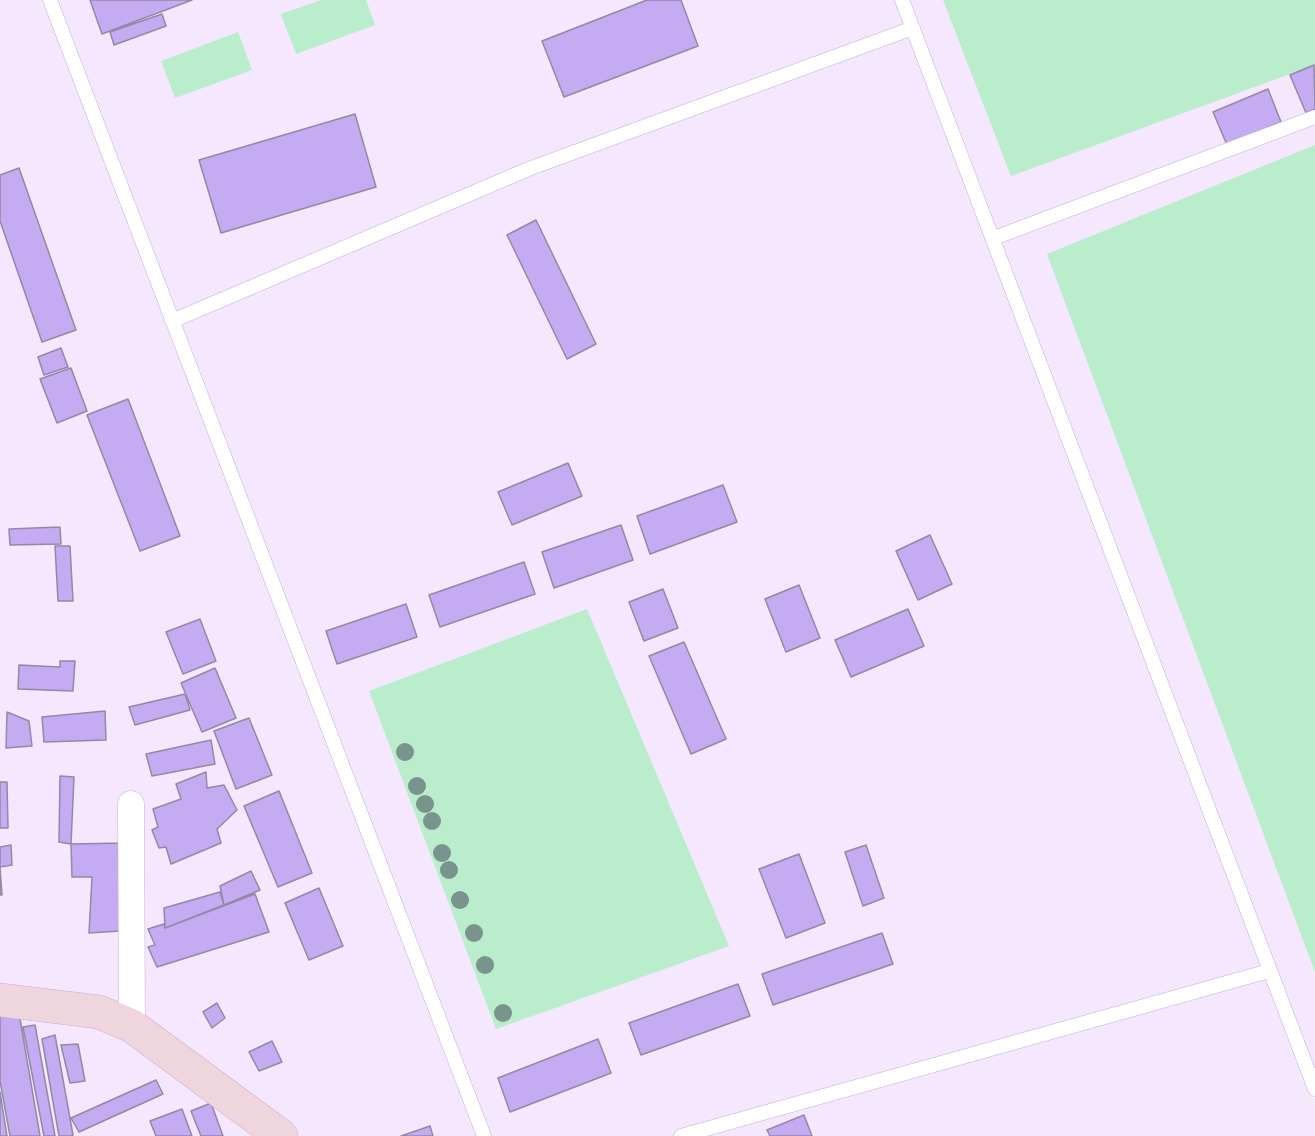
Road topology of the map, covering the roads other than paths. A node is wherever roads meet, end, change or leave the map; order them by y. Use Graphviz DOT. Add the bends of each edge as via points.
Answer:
graph roads {
  1 [pos="50,0"];
  2 [pos="902,0"];
  3 [pos="913,28"];
  4 [pos="1315,117"];
  5 [pos="994,238"];
  6 [pos="172,321"];
  7 [pos="131,804"];
  8 [pos="1269,971"];
  9 [pos="0,1000"];
  10 [pos="132,1026"];
  11 [pos="1315,1089"];
  12 [pos="281,1136"];
  13 [pos="484,1136"];
  14 [pos="681,1136"];
  1 -- 6 [label="lane"];
  2 -- 3 [label="lane"];
  3 -- 5 [label="lane"];
  3 -- 6 [label="lane" via="531,168"];
  4 -- 5 [label="lane"];
  5 -- 8 [label="lane"];
  6 -- 13 [label="lane"];
  7 -- 10 [label="street"];
  8 -- 11 [label="lane"];
  8 -- 14 [label="lane"];
  9 -- 10 [label="street" via="99,1012"];
  10 -- 12 [label="street"];
}
